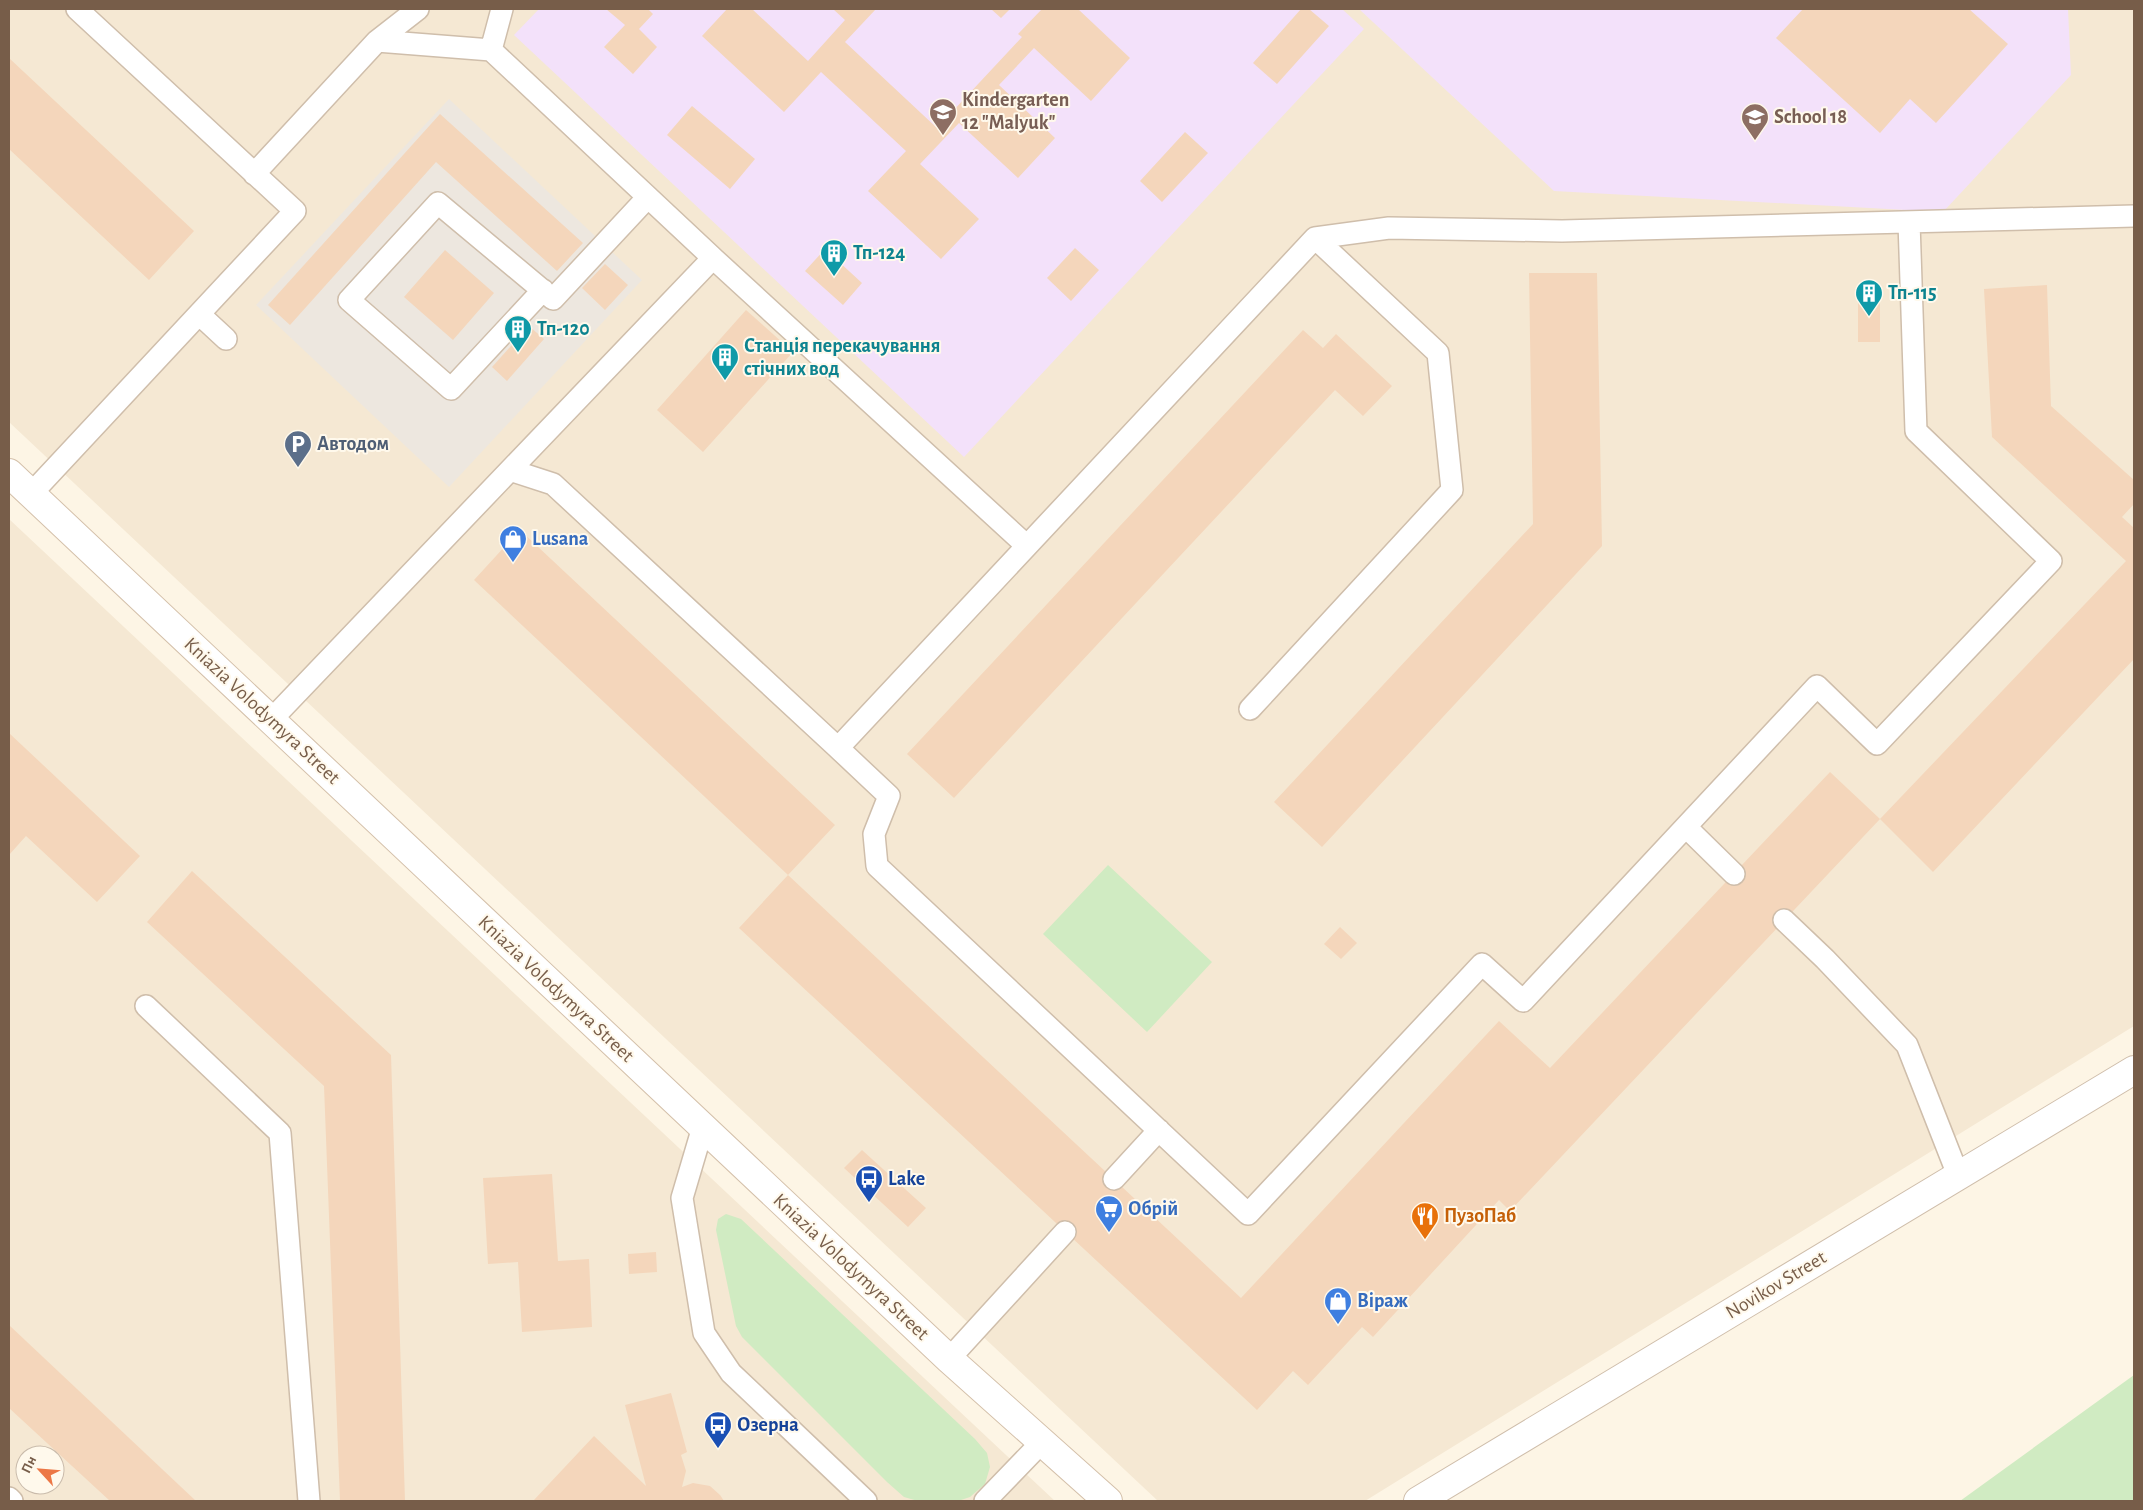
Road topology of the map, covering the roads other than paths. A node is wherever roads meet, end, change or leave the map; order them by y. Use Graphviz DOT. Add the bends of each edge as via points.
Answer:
graph roads {
  1 [pos="77,9"];
  2 [pos="418,9"];
  3 [pos="502,9"];
  4 [pos="377,41"];
  5 [pos="492,50"];
  6 [pos="254,174"];
  7 [pos="648,197"];
  8 [pos="2134,216"];
  9 [pos="1909,222"];
  10 [pos="1315,238"];
  11 [pos="713,258"];
  12 [pos="543,290"];
  13 [pos="199,314"];
  14 [pos="226,339"];
  15 [pos="510,470"];
  16 [pos="9,473"];
  17 [pos="31,494"];
  18 [pos="1027,546"];
  19 [pos="1250,709"];
  20 [pos="271,720"];
  21 [pos="838,748"];
  22 [pos="1686,827"];
  23 [pos="1734,874"];
  24 [pos="1784,920"];
  25 [pos="146,1006"];
  26 [pos="2134,1070"];
  27 [pos="703,1127"];
  28 [pos="1159,1130"];
  29 [pos="1958,1175"];
  30 [pos="1114,1179"];
  31 [pos="1065,1232"];
  32 [pos="949,1359"];
  33 [pos="1043,1442"];
  34 [pos="9,1498"];
  35 [pos="12,1501"];
  36 [pos="309,1501"];
  37 [pos="866,1501"];
  38 [pos="985,1501"];
  39 [pos="1108,1501"];
  40 [pos="1418,1501"];
  1 -- 6 [label="lane"];
  2 -- 4 [label="lane"];
  3 -- 5 [label="lane"];
  4 -- 5 [label="lane"];
  4 -- 6 [label="lane"];
  5 -- 7 [label="lane"];
  6 -- 13 [label="lane" via="294,212"];
  7 -- 11 [label="lane"];
  7 -- 12 [label="lane" via="554,299"];
  8 -- 9 [label="lane"];
  9 -- 10 [label="lane" via="1562,231 1389,228"];
  9 -- 22 [label="lane" via="1916,431 2051,561 1877,744 1817,686"];
  10 -- 18 [label="lane"];
  10 -- 19 [label="lane" via="1438,353 1452,490"];
  11 -- 15 [label="lane"];
  11 -- 18 [label="lane"];
  12 -- 12 [label="lane" via="451,389 349,300 438,204"];
  13 -- 14 [label="lane"];
  13 -- 17 [label="lane"];
  15 -- 20 [label="lane"];
  15 -- 21 [label="lane" via="553,484"];
  16 -- 17 [label="main road, Kniazia Volodymyra Street"];
  17 -- 20 [label="main road, Kniazia Volodymyra Street"];
  18 -- 21 [label="lane"];
  20 -- 27 [label="main road, Kniazia Volodymyra Street"];
  21 -- 28 [label="lane" via="889,796 874,834 877,866"];
  22 -- 23 [label="lane"];
  22 -- 28 [label="lane" via="1523,1001 1482,964 1248,1214"];
  24 -- 29 [label="lane" via="1907,1045"];
  25 -- 36 [label="lane" via="280,1133"];
  26 -- 29 [label="main road, Novikov Street"];
  27 -- 32 [label="main road, Kniazia Volodymyra Street"];
  27 -- 37 [label="lane" via="682,1198 704,1333 731,1373"];
  28 -- 30 [label="lane"];
  29 -- 40 [label="main road, Novikov Street"];
  31 -- 32 [label="lane"];
  32 -- 33 [label="main road, Kniazia Volodymyra Street"];
  33 -- 38 [label="lane"];
  33 -- 39 [label="main road, Kniazia Volodymyra Street"];
  34 -- 35 [label="lane"];
}
